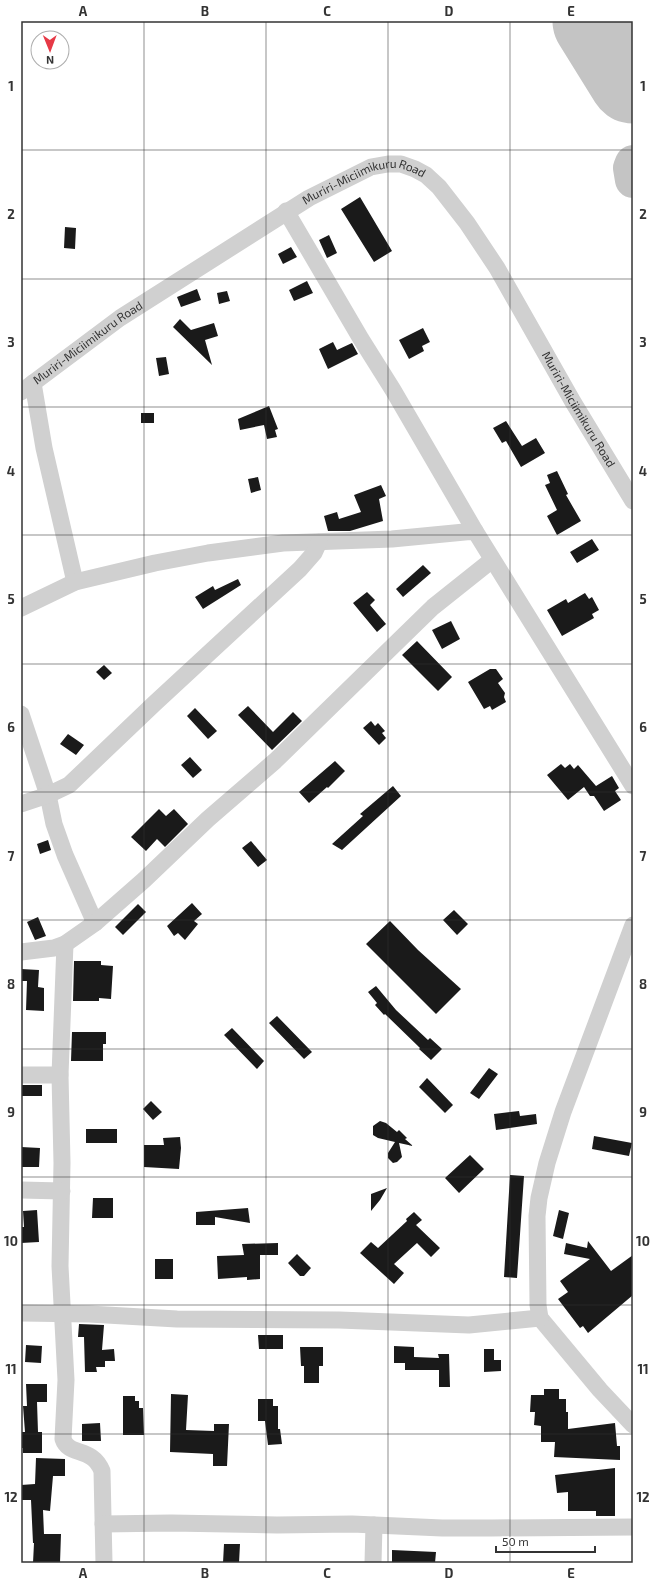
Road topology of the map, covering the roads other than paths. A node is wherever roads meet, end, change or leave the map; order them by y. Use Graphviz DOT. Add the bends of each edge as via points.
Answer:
graph roads {
  1 [pos="286,211"];
  2 [pos="27,387"];
  3 [pos="633,501"];
  4 [pos="475,531"];
  5 [pos="319,542"];
  6 [pos="492,560"];
  7 [pos="75,582"];
  8 [pos="21,608"];
  9 [pos="21,714"];
  10 [pos="633,786"];
  11 [pos="48,795"];
  12 [pos="21,804"];
  13 [pos="95,923"];
  14 [pos="633,926"];
  15 [pos="64,944"];
  16 [pos="21,952"];
  17 [pos="21,1075"];
  18 [pos="60,1076"];
  19 [pos="21,1190"];
  20 [pos="62,1191"];
  21 [pos="21,1313"];
  22 [pos="63,1313"];
  23 [pos="540,1318"];
  24 [pos="633,1424"];
  25 [pos="103,1524"];
  26 [pos="374,1525"];
  27 [pos="633,1527"];
  28 [pos="104,1563"];
  29 [pos="372,1563"];
  1 -- 2 [label="street, Muriri-Miciimikuru Road" via="120,318"];
  1 -- 3 [label="street, Muriri-Miciimikuru Road" via="371,167 401,164 426,175 453,203 497,268"];
  1 -- 4 [label="street"];
  2 -- 7 [label="street"];
  4 -- 5 [label="street" via="392,539"];
  4 -- 6 [label="street"];
  5 -- 7 [label="street" via="263,545 208,553"];
  5 -- 11 [label="street" via="314,553 300,569 69,785"];
  6 -- 10 [label="street"];
  6 -- 13 [label="street" via="433,607 275,761"];
  7 -- 8 [label="street"];
  9 -- 11 [label="street"];
  11 -- 12 [label="street"];
  11 -- 13 [label="street" via="54,824 65,855"];
  13 -- 15 [label="street"];
  14 -- 23 [label="street" via="563,1112 547,1163 539,1198 538,1216"];
  15 -- 16 [label="street"];
  15 -- 18 [label="street"];
  17 -- 18 [label="street"];
  18 -- 20 [label="street"];
  19 -- 20 [label="street"];
  20 -- 22 [label="street" via="60,1266"];
  21 -- 22 [label="street"];
  22 -- 23 [label="street" via="177,1319 317,1319 469,1325"];
  22 -- 25 [label="street" via="66,1380 63,1439 66,1446 90,1456 99,1465 103,1477"];
  23 -- 24 [label="street" via="600,1390"];
  25 -- 26 [label="street"];
  25 -- 28 [label="street"];
  26 -- 27 [label="street" via="492,1528"];
  26 -- 29 [label="street"];
}
